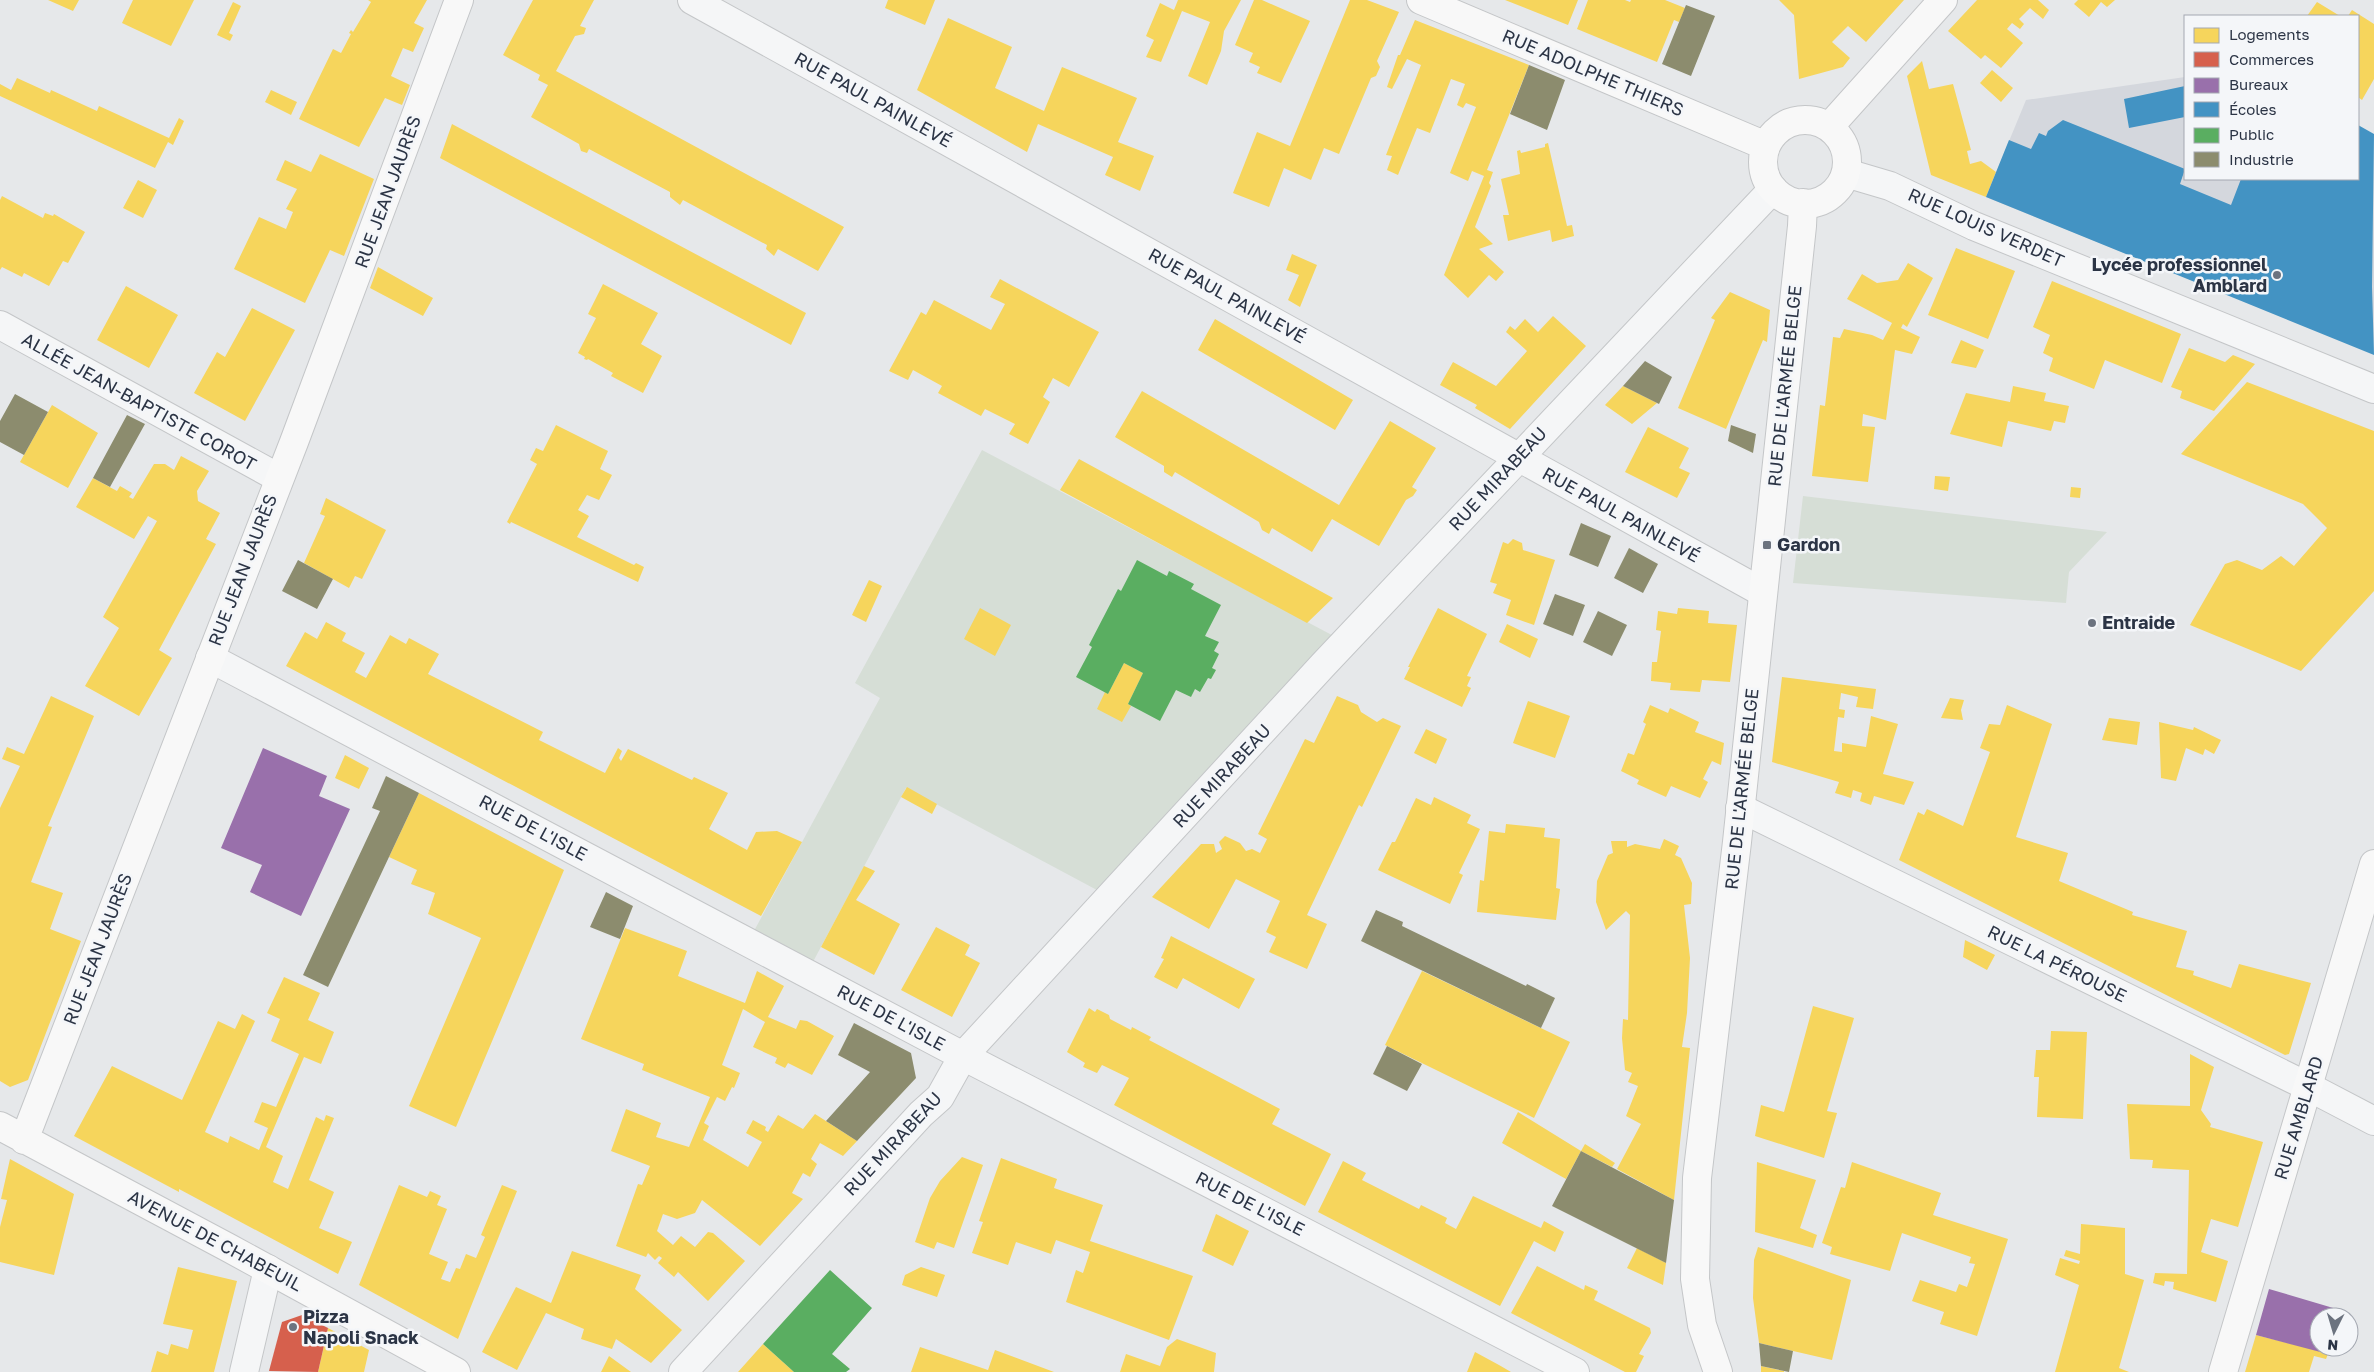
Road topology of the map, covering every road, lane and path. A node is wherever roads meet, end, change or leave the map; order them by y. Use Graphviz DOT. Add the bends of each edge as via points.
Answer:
graph roads {
  1 [pos="459,0"];
  2 [pos="692,0"];
  3 [pos="1421,0"];
  4 [pos="1943,0"];
  5 [pos="1829,127"];
  6 [pos="1766,146"];
  7 [pos="1846,174"];
  8 [pos="1773,189"];
  9 [pos="1803,204"];
  10 [pos="0,325"];
  11 [pos="2374,389"];
  12 [pos="1518,458"];
  13 [pos="279,478"];
  14 [pos="1762,592"];
  15 [pos="210,658"];
  16 [pos="1740,808"];
  17 [pos="2374,864"];
  18 [pos="963,1056"];
  19 [pos="2309,1087"];
  20 [pos="2374,1121"];
  21 [pos="0,1126"];
  22 [pos="24,1140"];
  23 [pos="268,1270"];
  24 [pos="244,1372"];
  25 [pos="456,1372"];
  26 [pos="683,1372"];
  27 [pos="1575,1372"];
  28 [pos="1718,1372"];
  29 [pos="2223,1372"];
  1 -- 13 [label="street, RUE JEAN JAURÈS"];
  2 -- 12 [label="street, RUE PAUL PAINLEVÉ"];
  3 -- 6 [label="street, RUE ADOLPHE THIERS"];
  4 -- 5 [label="street"];
  5 -- 6 [label="street" via="1815,121 1800,120 1774,134"];
  5 -- 7 [label="street" via="1845,148"];
  6 -- 8 [label="street" via="1763,161"];
  7 -- 9 [label="street" via="1830,196"];
  7 -- 11 [label="street, RUE LOUIS VERDET" via="1890,186 1974,226"];
  8 -- 9 [label="street"];
  8 -- 12 [label="street, RUE MIRABEAU"];
  9 -- 14 [label="street, RUE DE L'ARMÉE BELGE"];
  10 -- 13 [label="street, ALLÉE JEAN-BAPTISTE COROT"];
  12 -- 14 [label="street, RUE PAUL PAINLEVÉ"];
  12 -- 18 [label="street, RUE MIRABEAU"];
  13 -- 15 [label="street, RUE JEAN JAURÈS"];
  14 -- 16 [label="street, RUE DE L'ARMÉE BELGE"];
  15 -- 18 [label="street, RUE DE L'ISLE"];
  15 -- 22 [label="street, RUE JEAN JAURÈS"];
  16 -- 19 [label="street, RUE LA PÉROUSE"];
  16 -- 28 [label="street, RUE DE L'ARMÉE BELGE" via="1697,1178 1694,1231 1695,1279 1702,1325"];
  17 -- 19 [label="street, RUE AMBLARD"];
  18 -- 26 [label="street, RUE MIRABEAU" via="940,1097 920,1114"];
  18 -- 27 [label="street, RUE DE L'ISLE"];
  19 -- 20 [label="street, RUE LA PÉROUSE"];
  19 -- 29 [label="street, RUE AMBLARD"];
  21 -- 22 [label="street, AVENUE DE CHABEUIL"];
  22 -- 23 [label="street, AVENUE DE CHABEUIL"];
  23 -- 24 [label="street"];
  23 -- 25 [label="street, AVENUE DE CHABEUIL"];
}
